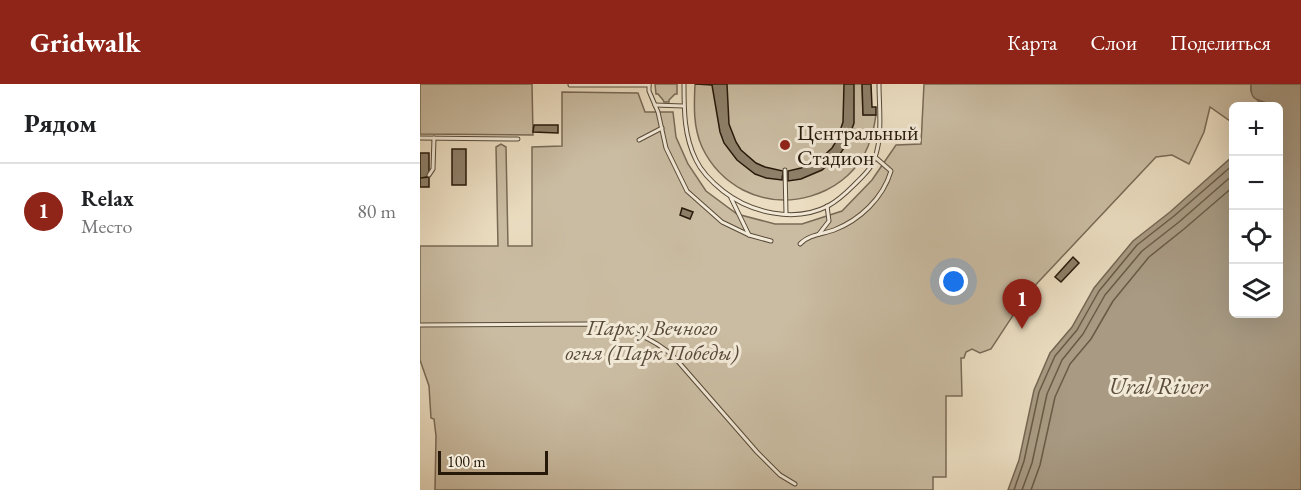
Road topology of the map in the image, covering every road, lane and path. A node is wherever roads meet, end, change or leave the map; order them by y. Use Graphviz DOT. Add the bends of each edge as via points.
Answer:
graph roads {
  1 [pos="684,84"];
  2 [pos="879,84"];
  3 [pos="570,85"];
  4 [pos="649,85"];
  5 [pos="655,105"];
  6 [pos="684,106"];
  7 [pos="662,128"];
  8 [pos="420,138"];
  9 [pos="434,138"];
  10 [pos="518,139"];
  11 [pos="639,140"];
  12 [pos="875,157"];
  13 [pos="785,170"];
  14 [pos="429,175"];
  15 [pos="730,196"];
  16 [pos="827,206"];
  17 [pos="786,214"];
  18 [pos="749,235"];
  19 [pos="818,236"];
  20 [pos="771,241"];
  21 [pos="800,244"];
  22 [pos="420,325"];
  23 [pos="795,484"];
  1 -- 6 [label="lane"];
  2 -- 12 [label="lane" via="879,144"];
  3 -- 4 [label="lane"];
  4 -- 5 [label="lane"];
  5 -- 6 [label="lane"];
  5 -- 7 [label="lane"];
  6 -- 15 [label="lane" via="687,140 697,162 712,182"];
  7 -- 11 [label="lane"];
  7 -- 18 [label="lane" via="666,148 687,191 722,222"];
  8 -- 9 [label="lane"];
  9 -- 10 [label="lane"];
  9 -- 14 [label="lane" via="433,169"];
  12 -- 16 [label="lane" via="858,182"];
  12 -- 19 [label="lane" via="891,171 880,194 851,222"];
  13 -- 17 [label="lane"];
  15 -- 17 [label="lane" via="751,208"];
  15 -- 18 [label="lane"];
  16 -- 17 [label="lane"];
  16 -- 19 [label="lane" via="829,221"];
  18 -- 20 [label="lane"];
  19 -- 21 [label="lane"];
  22 -- 23 [label="lane" via="589,324 625,328 644,336 669,352 757,452"];
}
